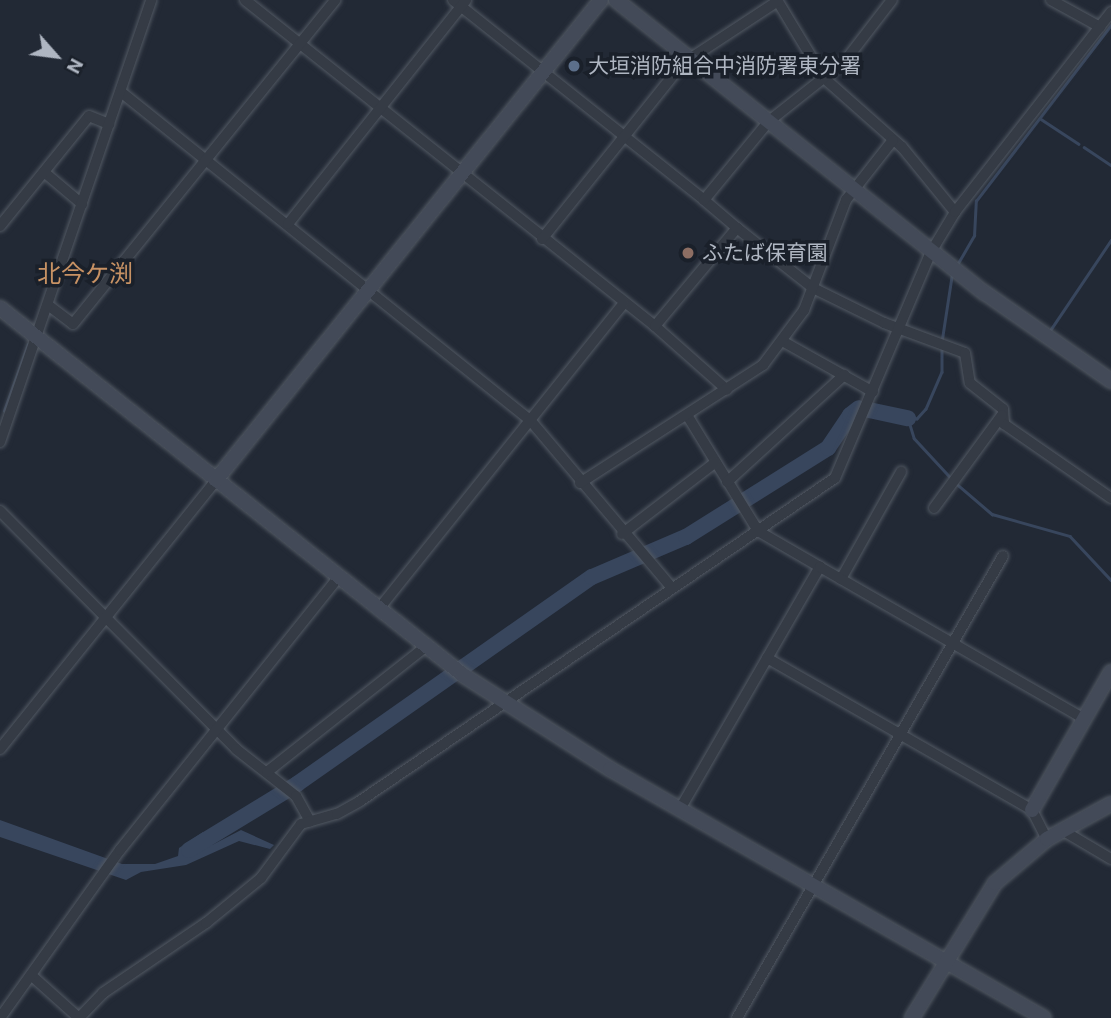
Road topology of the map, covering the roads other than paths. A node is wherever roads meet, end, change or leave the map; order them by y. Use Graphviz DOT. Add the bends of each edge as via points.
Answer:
graph roads {
  1 [pos="151,0"];
  2 [pos="245,0"];
  3 [pos="335,0"];
  4 [pos="601,0"];
  5 [pos="892,0"];
  6 [pos="1051,0"];
  7 [pos="619,1"];
  8 [pos="777,1"];
  9 [pos="460,2"];
  10 [pos="1111,12"];
  11 [pos="1100,27"];
  12 [pos="300,44"];
  13 [pos="690,59"];
  14 [pos="543,72"];
  15 [pos="824,78"];
  16 [pos="121,92"];
  17 [pos="379,109"];
  18 [pos="768,122"];
  19 [pos="109,124"];
  20 [pos="624,136"];
  21 [pos="893,140"];
  22 [pos="206,159"];
  23 [pos="44,172"];
  24 [pos="461,174"];
  25 [pos="853,189"];
  26 [pos="705,200"];
  27 [pos="82,204"];
  28 [pos="955,212"];
  29 [pos="288,224"];
  30 [pos="0,226"];
  31 [pos="737,228"];
  32 [pos="542,239"];
  33 [pos="931,251"];
  34 [pos="813,288"];
  35 [pos="368,290"];
  36 [pos="624,303"];
  37 [pos="48,305"];
  38 [pos="0,308"];
  39 [pos="655,327"];
  40 [pos="899,329"];
  41 [pos="37,338"];
  42 [pos="784,342"];
  43 [pos="844,376"];
  44 [pos="1111,381"];
  45 [pos="727,390"];
  46 [pos="873,392"];
  47 [pos="1003,414"];
  48 [pos="687,415"];
  49 [pos="530,420"];
  50 [pos="0,442"];
  51 [pos="716,462"];
  52 [pos="901,472"];
  53 [pos="216,480"];
  54 [pos="727,482"];
  55 [pos="580,483"];
  56 [pos="1111,498"];
  57 [pos="934,508"];
  58 [pos="0,512"];
  59 [pos="758,531"];
  60 [pos="622,534"];
  61 [pos="1003,556"];
  62 [pos="820,566"];
  63 [pos="338,578"];
  64 [pos="841,579"];
  65 [pos="671,587"];
  66 [pos="378,610"];
  67 [pos="106,617"];
  68 [pos="952,644"];
  69 [pos="425,647"];
  70 [pos="767,658"];
  71 [pos="1111,672"];
  72 [pos="502,701"];
  73 [pos="1084,719"];
  74 [pos="216,730"];
  75 [pos="900,735"];
  76 [pos="0,749"];
  77 [pos="267,772"];
  78 [pos="1111,804"];
  79 [pos="680,809"];
  80 [pos="1032,810"];
  81 [pos="310,821"];
  82 [pos="1062,830"];
  83 [pos="1047,839"];
  84 [pos="1111,859"];
  85 [pos="812,887"];
  86 [pos="945,961"];
  87 [pos="31,975"];
  88 [pos="0,1018"];
  89 [pos="79,1018"];
  90 [pos="737,1018"];
  91 [pos="912,1018"];
  92 [pos="1044,1018"];
  1 -- 16 [label="street"];
  2 -- 12 [label="street"];
  3 -- 12 [label="street"];
  4 -- 14 [label="street"];
  5 -- 15 [label="street" via="845,61"];
  6 -- 11 [label="street"];
  7 -- 13 [label="street"];
  8 -- 13 [label="street"];
  8 -- 15 [label="street"];
  9 -- 14 [label="street"];
  9 -- 17 [label="street"];
  10 -- 11 [label="street"];
  11 -- 28 [label="street"];
  12 -- 17 [label="street"];
  12 -- 22 [label="street"];
  13 -- 18 [label="street"];
  13 -- 20 [label="street"];
  14 -- 20 [label="street"];
  14 -- 24 [label="street"];
  15 -- 18 [label="street"];
  15 -- 21 [label="street"];
  16 -- 19 [label="street"];
  16 -- 22 [label="street"];
  17 -- 24 [label="street"];
  17 -- 29 [label="street"];
  18 -- 25 [label="street"];
  18 -- 26 [label="street"];
  19 -- 23 [label="street" via="89,116"];
  19 -- 27 [label="street"];
  20 -- 26 [label="street"];
  20 -- 32 [label="street"];
  21 -- 25 [label="street"];
  21 -- 28 [label="street"];
  22 -- 29 [label="street"];
  22 -- 37 [label="street" via="73,324"];
  23 -- 27 [label="street"];
  23 -- 30 [label="street"];
  24 -- 32 [label="street"];
  24 -- 35 [label="street"];
  25 -- 33 [label="street"];
  25 -- 34 [label="street"];
  26 -- 31 [label="street"];
  27 -- 37 [label="street"];
  28 -- 33 [label="street"];
  29 -- 35 [label="street"];
  31 -- 34 [label="street"];
  31 -- 39 [label="street"];
  32 -- 36 [label="street"];
  33 -- 40 [label="street"];
  33 -- 44 [label="street" via="1015,317"];
  34 -- 40 [label="street"];
  34 -- 42 [label="street"];
  35 -- 49 [label="street"];
  35 -- 53 [label="street"];
  36 -- 39 [label="street"];
  36 -- 49 [label="street"];
  37 -- 41 [label="street"];
  38 -- 41 [label="street"];
  39 -- 45 [label="street"];
  40 -- 46 [label="street"];
  40 -- 47 [label="street" via="965,353 970,383 1003,409"];
  41 -- 50 [label="street"];
  41 -- 53 [label="street"];
  42 -- 43 [label="street"];
  42 -- 45 [label="street" via="763,365"];
  43 -- 46 [label="street"];
  43 -- 54 [label="street"];
  45 -- 48 [label="street"];
  46 -- 59 [label="street" via="835,478"];
  47 -- 56 [label="street" via="1008,427"];
  47 -- 57 [label="street"];
  48 -- 51 [label="street"];
  48 -- 55 [label="street"];
  49 -- 55 [label="street"];
  49 -- 66 [label="street"];
  51 -- 54 [label="street"];
  51 -- 60 [label="street"];
  52 -- 64 [label="street"];
  53 -- 63 [label="street"];
  53 -- 67 [label="street"];
  54 -- 59 [label="street"];
  55 -- 60 [label="street"];
  58 -- 67 [label="street"];
  59 -- 62 [label="street"];
  59 -- 65 [label="street"];
  60 -- 65 [label="street"];
  61 -- 68 [label="street"];
  62 -- 64 [label="street"];
  62 -- 70 [label="street"];
  63 -- 66 [label="street"];
  63 -- 74 [label="street"];
  64 -- 68 [label="street"];
  65 -- 72 [label="street"];
  66 -- 69 [label="street"];
  67 -- 74 [label="street"];
  67 -- 76 [label="street"];
  68 -- 73 [label="street"];
  68 -- 75 [label="street"];
  69 -- 72 [label="street"];
  69 -- 77 [label="street"];
  70 -- 75 [label="street"];
  70 -- 79 [label="street"];
  71 -- 73 [label="street"];
  72 -- 79 [label="street"];
  72 -- 81 [label="street" via="360,801 337,814"];
  73 -- 80 [label="street"];
  74 -- 77 [label="street"];
  74 -- 87 [label="street" via="118,853"];
  75 -- 80 [label="street"];
  75 -- 85 [label="street"];
  77 -- 81 [label="street" via="296,796"];
  78 -- 82 [label="street"];
  79 -- 85 [label="street"];
  80 -- 83 [label="street"];
  81 -- 89 [label="street" via="301,824 261,878 229,906 121,979"];
  82 -- 83 [label="street"];
  82 -- 84 [label="street"];
  83 -- 86 [label="street" via="1009,869 978,906"];
  85 -- 86 [label="street"];
  85 -- 90 [label="street"];
  86 -- 91 [label="street"];
  86 -- 92 [label="street"];
  87 -- 88 [label="street"];
  87 -- 89 [label="street"];
}
